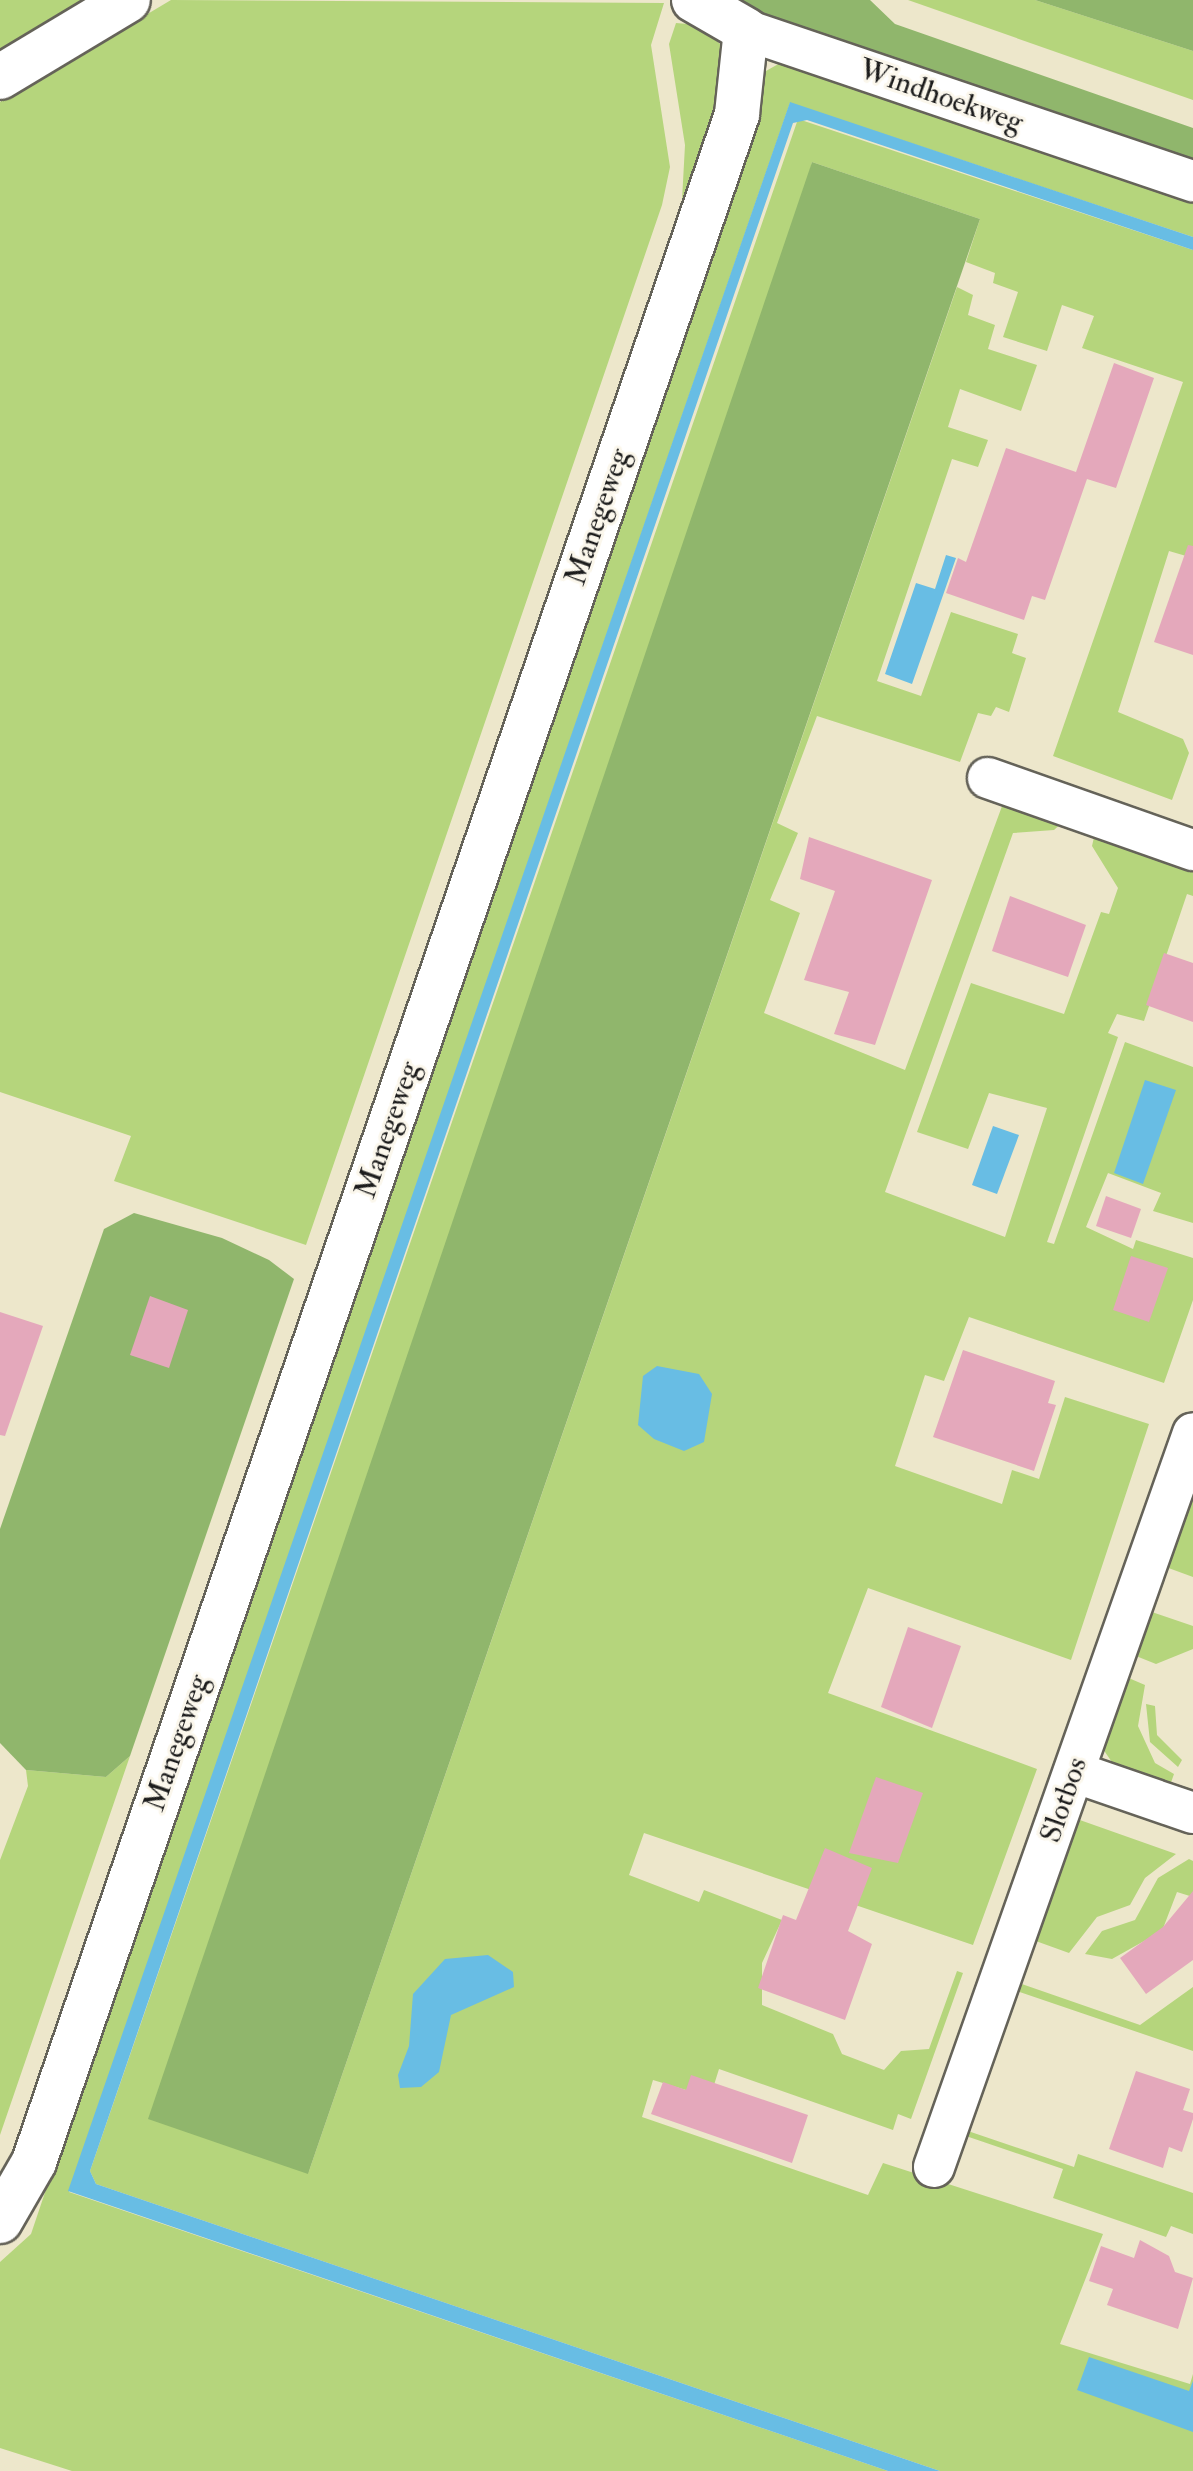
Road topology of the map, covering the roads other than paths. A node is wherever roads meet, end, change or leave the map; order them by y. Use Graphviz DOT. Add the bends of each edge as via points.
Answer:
graph roads {
  1 [pos="128,0"];
  2 [pos="694,0"];
  3 [pos="746,30"];
  4 [pos="0,77"];
  5 [pos="1193,181"];
  6 [pos="988,778"];
  7 [pos="1193,850"];
  8 [pos="1193,1433"];
  9 [pos="1074,1772"];
  10 [pos="1193,1813"];
  11 [pos="934,2167"];
  12 [pos="0,2221"];
  1 -- 4 [label="street"];
  2 -- 3 [label="street, Windhoekweg"];
  3 -- 5 [label="street, Windhoekweg"];
  3 -- 12 [label="street, Manegeweg" via="737,114 34,2162"];
  6 -- 7 [label="street"];
  8 -- 9 [label="street, Slotbos"];
  9 -- 10 [label="street"];
  9 -- 11 [label="street, Slotbos"];
}
